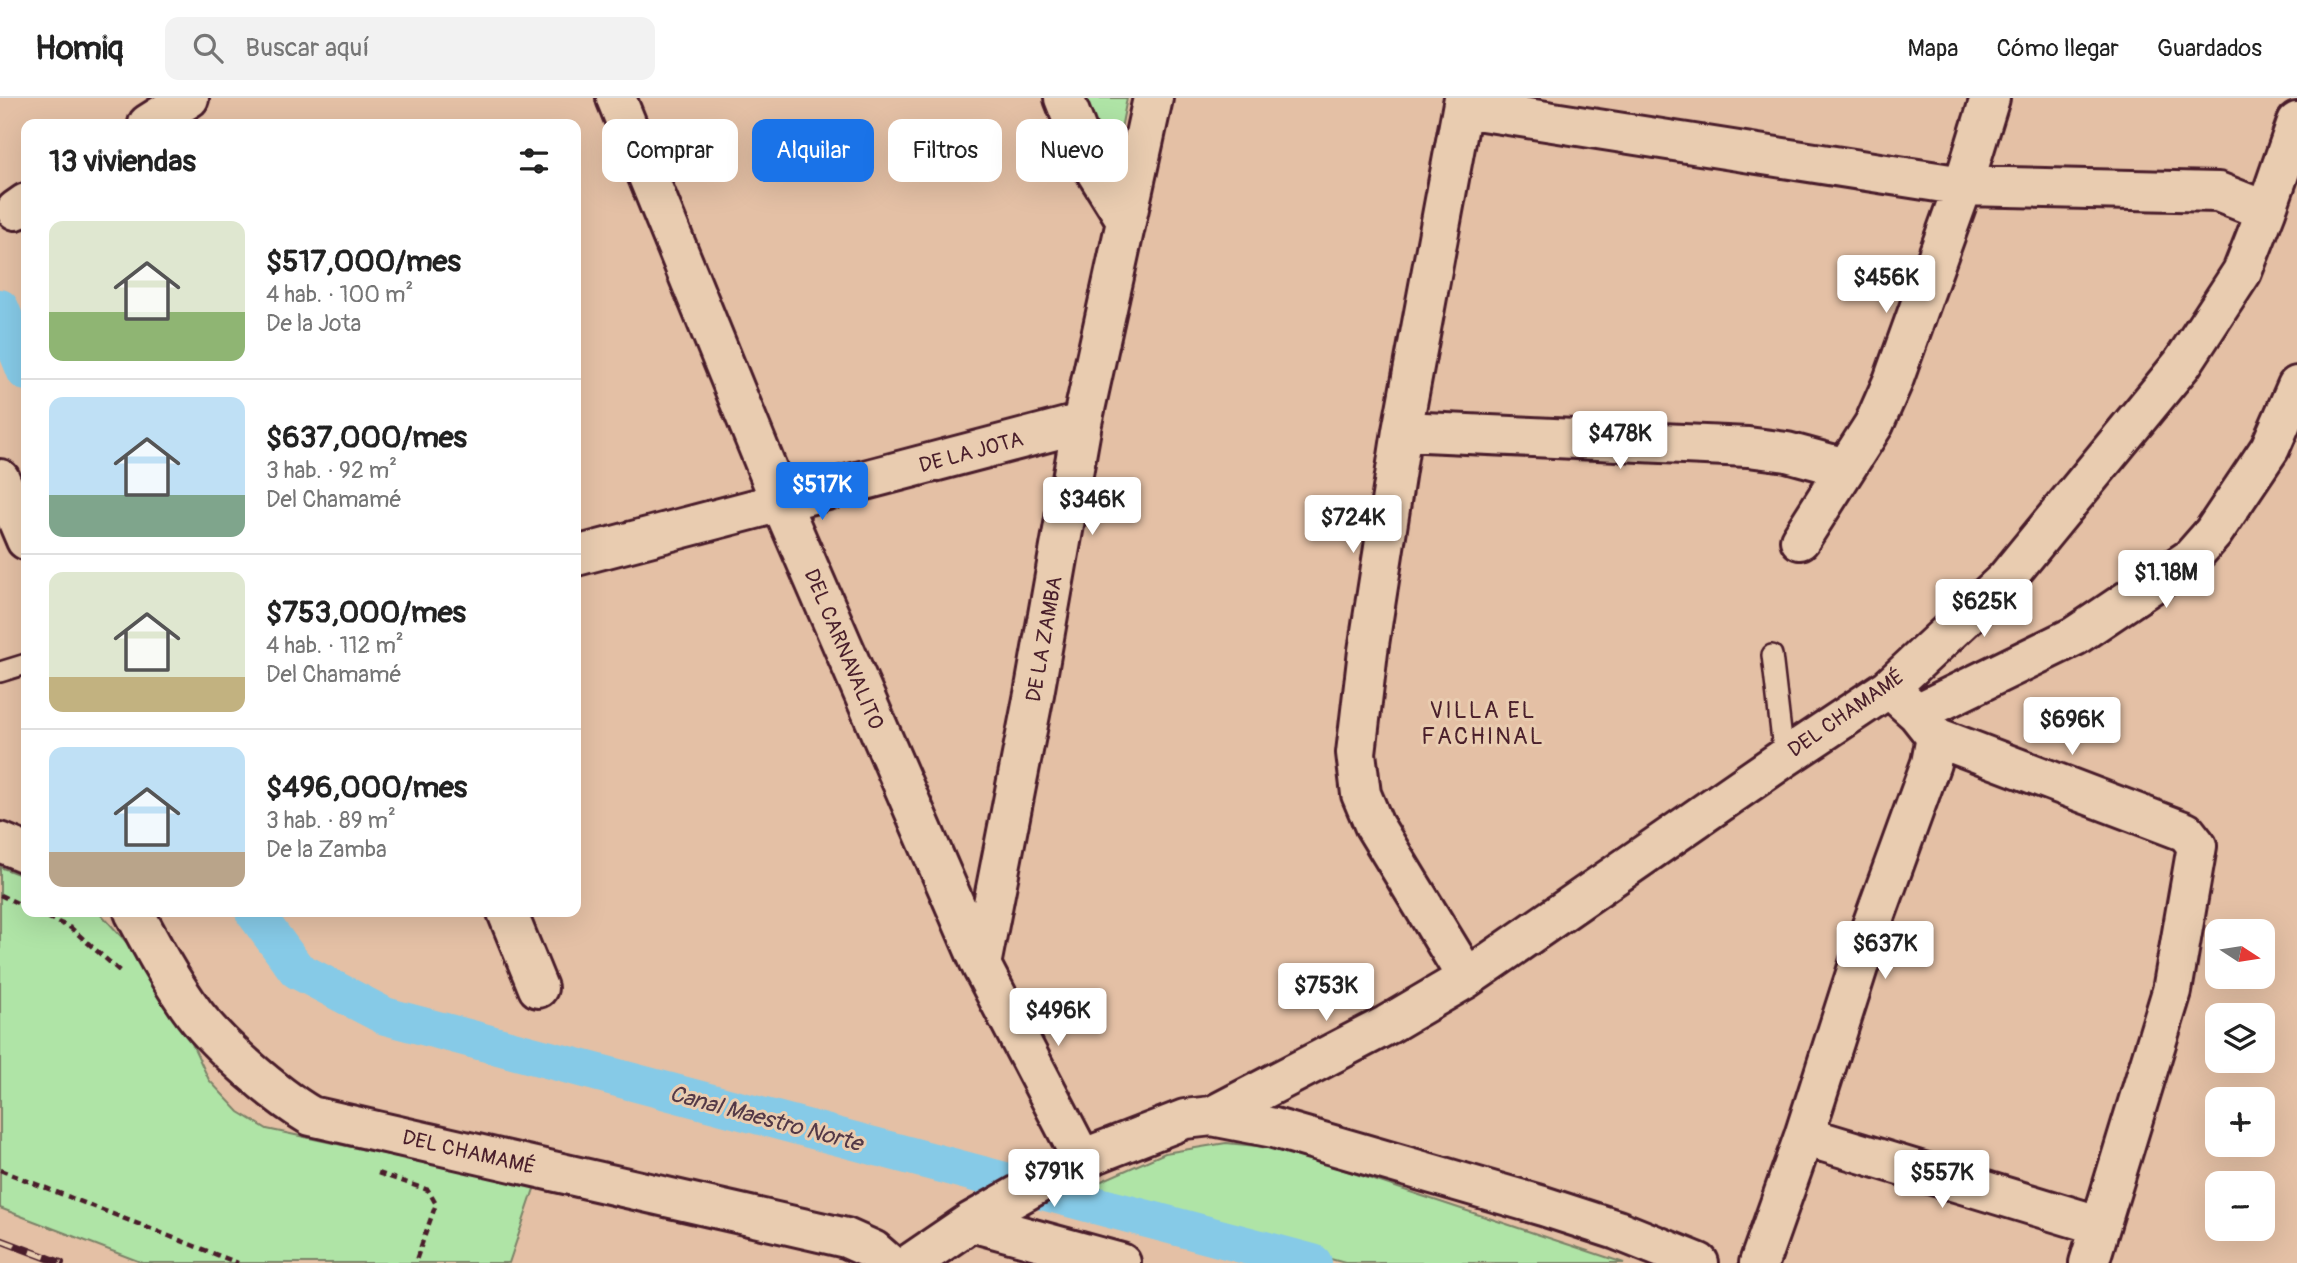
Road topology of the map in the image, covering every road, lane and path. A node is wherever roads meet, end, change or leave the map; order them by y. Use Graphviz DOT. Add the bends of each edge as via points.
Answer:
graph roads {
  1 [pos="616,98"];
  2 [pos="1064,98"];
  3 [pos="1153,98"];
  4 [pos="1990,98"];
  5 [pos="1463,103"];
  6 [pos="2297,121"];
  7 [pos="1964,186"];
  8 [pos="2279,195"];
  9 [pos="1126,220"];
  10 [pos="2297,386"];
  11 [pos="1082,423"];
  12 [pos="1402,431"];
  13 [pos="1846,468"];
  14 [pos="0,479"];
  15 [pos="781,503"];
  16 [pos="21,528"];
  17 [pos="1800,540"];
  18 [pos="581,555"];
  19 [pos="1772,654"];
  20 [pos="21,666"];
  21 [pos="0,672"];
  22 [pos="1889,688"];
  23 [pos="1927,725"];
  24 [pos="1784,758"];
  25 [pos="0,842"];
  26 [pos="21,851"];
  27 [pos="0,895"];
  28 [pos="21,905"];
  29 [pos="137,917"];
  30 [pos="509,917"];
  31 [pos="981,965"];
  32 [pos="1467,978"];
  33 [pos="538,988"];
  34 [pos="1212,1116"];
  35 [pos="1804,1136"];
  36 [pos="1082,1159"];
  37 [pos="0,1170"];
  38 [pos="984,1214"];
  39 [pos="2098,1226"];
  40 [pos="238,1263"];
  41 [pos="888,1263"];
  42 [pos="911,1263"];
  43 [pos="1121,1263"];
  44 [pos="1699,1263"];
  45 [pos="1759,1263"];
  46 [pos="2089,1263"];
  1 -- 15 [label="street, DEL CARNAVALITO"];
  2 -- 9 [label="street" via="1088,159"];
  3 -- 9 [label="street, DE LA ZAMBA"];
  4 -- 7 [label="street"];
  5 -- 7 [label="street"];
  5 -- 12 [label="street"];
  6 -- 8 [label="street, DEL CHAMAMÉ"];
  7 -- 8 [label="street"];
  7 -- 13 [label="street" via="1893,381 1874,424"];
  8 -- 22 [label="street, DEL CHAMAMÉ" via="2242,272 2182,364 2005,579"];
  9 -- 11 [label="street, DE LA ZAMBA"];
  10 -- 23 [label="street" via="2270,448 2191,558 2075,636"];
  11 -- 15 [label="street, DE LA JOTA"];
  11 -- 31 [label="street, DE LA ZAMBA"];
  12 -- 13 [label="street" via="1748,447"];
  12 -- 32 [label="street" via="1370,638 1356,753 1359,780 1374,825"];
  13 -- 17 [label="street"];
  14 -- 16 [label="street"];
  15 -- 18 [label="street, DE LA JOTA"];
  15 -- 31 [label="street, DEL CARNAVALITO"];
  19 -- 24 [label="lane"];
  20 -- 21 [label="lane"];
  22 -- 23 [label="street"];
  22 -- 24 [label="street, DEL CHAMAMÉ"];
  23 -- 35 [label="street" via="1931,763 1867,939"];
  23 -- 39 [label="street" via="2186,832 2197,846 2172,991"];
  24 -- 32 [label="street, DEL CHAMAMÉ"];
  25 -- 26 [label="street"];
  27 -- 28 [label="path"];
  29 -- 41 [label="street, DEL CHAMAMÉ" via="195,1014 287,1102 310,1116 846,1238"];
  30 -- 33 [label="street"];
  31 -- 36 [label="street"];
  32 -- 34 [label="street, DEL CHAMAMÉ"];
  34 -- 36 [label="street" via="1185,1119"];
  34 -- 44 [label="street" via="1274,1128 1543,1206"];
  35 -- 39 [label="street"];
  35 -- 45 [label="street"];
  36 -- 38 [label="street"];
  37 -- 40 [label="path"];
  38 -- 42 [label="street"];
  38 -- 43 [label="street"];
  39 -- 46 [label="street"];
}
